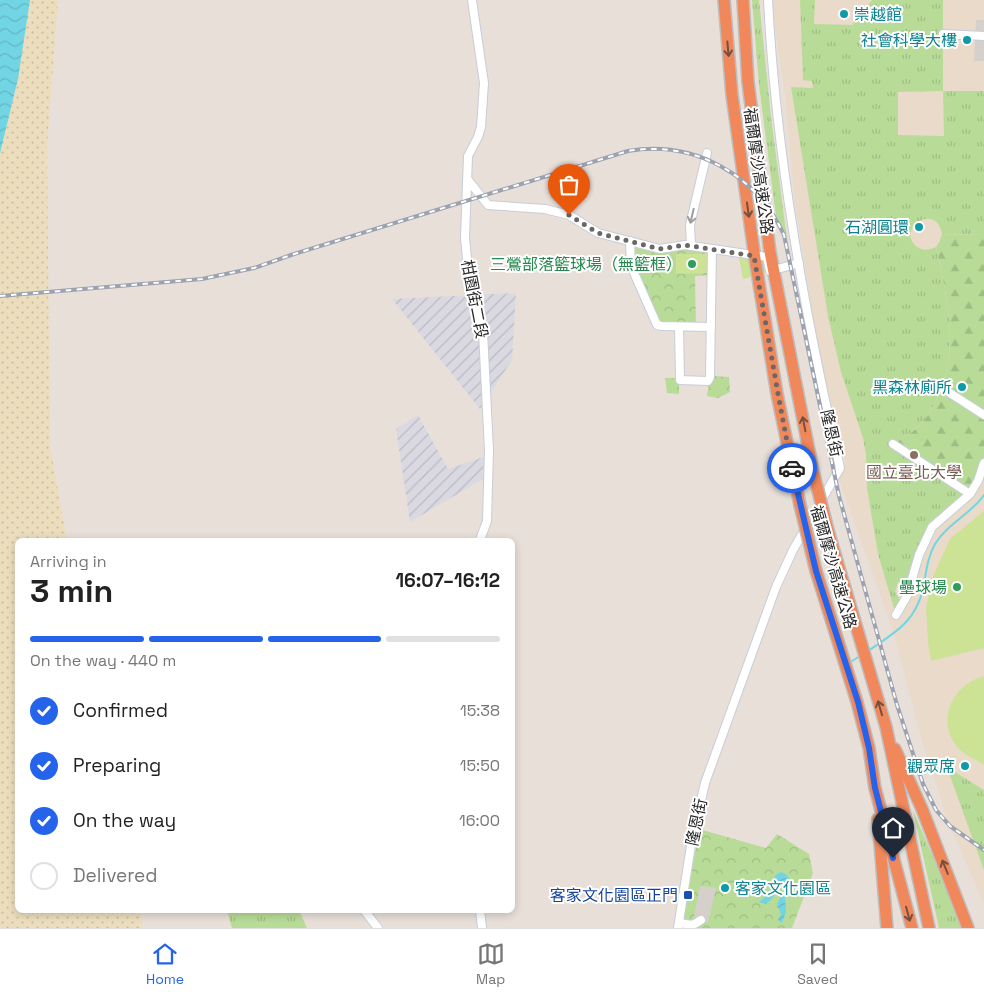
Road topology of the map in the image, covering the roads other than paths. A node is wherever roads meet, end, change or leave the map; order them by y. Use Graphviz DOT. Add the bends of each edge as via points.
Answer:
graph roads {
  1 [pos="472,0"];
  2 [pos="724,0"];
  3 [pos="743,0"];
  4 [pos="768,0"];
  5 [pos="943,34"];
  6 [pos="984,36"];
  7 [pos="707,153"];
  8 [pos="468,180"];
  9 [pos="630,241"];
  10 [pos="691,246"];
  11 [pos="712,249"];
  12 [pos="754,256"];
  13 [pos="799,264"];
  14 [pos="774,270"];
  15 [pos="679,327"];
  16 [pos="711,327"];
  17 [pos="942,388"];
  18 [pos="984,415"];
  19 [pos="893,444"];
  20 [pos="984,463"];
  21 [pos="982,472"];
  22 [pos="970,494"];
  23 [pos="481,538"];
  24 [pos="896,615"];
  25 [pos="886,727"];
  26 [pos="875,788"];
  27 [pos="366,913"];
  28 [pos="480,913"];
  29 [pos="701,920"];
  30 [pos="678,925"];
  31 [pos="378,928"];
  32 [pos="482,928"];
  33 [pos="887,928"];
  34 [pos="912,928"];
  35 [pos="928,928"];
  36 [pos="970,928"];
  1 -- 8 [label="street, 柑園街二段" via="484,84 481,127 468,156"];
  2 -- 12 [label="highway, 福爾摩沙高速公路, one-way" via="732,95"];
  3 -- 14 [label="highway, 福爾摩沙高速公路" via="748,82"];
  4 -- 13 [label="street, 隆恩街" via="785,176"];
  5 -- 6 [label="street"];
  7 -- 10 [label="street, one-way" via="690,224"];
  8 -- 9 [label="street" via="488,205 569,215 598,233"];
  8 -- 23 [label="street, 柑園街二段" via="465,238 470,289 483,332 489,450 487,520"];
  9 -- 10 [label="street" via="660,249"];
  9 -- 15 [label="street" via="631,266 657,325"];
  10 -- 11 [label="street"];
  11 -- 12 [label="street"];
  11 -- 16 [label="street"];
  12 -- 14 [label="street" via="767,257 770,271"];
  12 -- 26 [label="highway, 福爾摩沙高速公路, bridge" via="800,505 816,571 858,702"];
  13 -- 14 [label="street"];
  13 -- 30 [label="street, 隆恩街" via="840,468 793,550 776,587 705,783"];
  25 -- 14 [label="highway, 福爾摩沙高速公路, one-way, bridge" via="813,472"];
  15 -- 16 [label="street"];
  15 -- 16 [label="street" via="680,380 708,381"];
  17 -- 18 [label="street"];
  19 -- 22 [label="street"];
  20 -- 21 [label="street"];
  21 -- 22 [label="street"];
  22 -- 24 [label="street" via="932,527 919,555 907,596"];
  25 -- 35 [label="highway, 福爾摩沙高速公路"];
  36 -- 25 [label="highway, one-way"];
  26 -- 33 [label="highway"];
  26 -- 34 [label="highway, 福爾摩沙高速公路, one-way"];
  27 -- 31 [label="street"];
  28 -- 32 [label="street"];
  29 -- 30 [label="street" via="693,926"];
}
